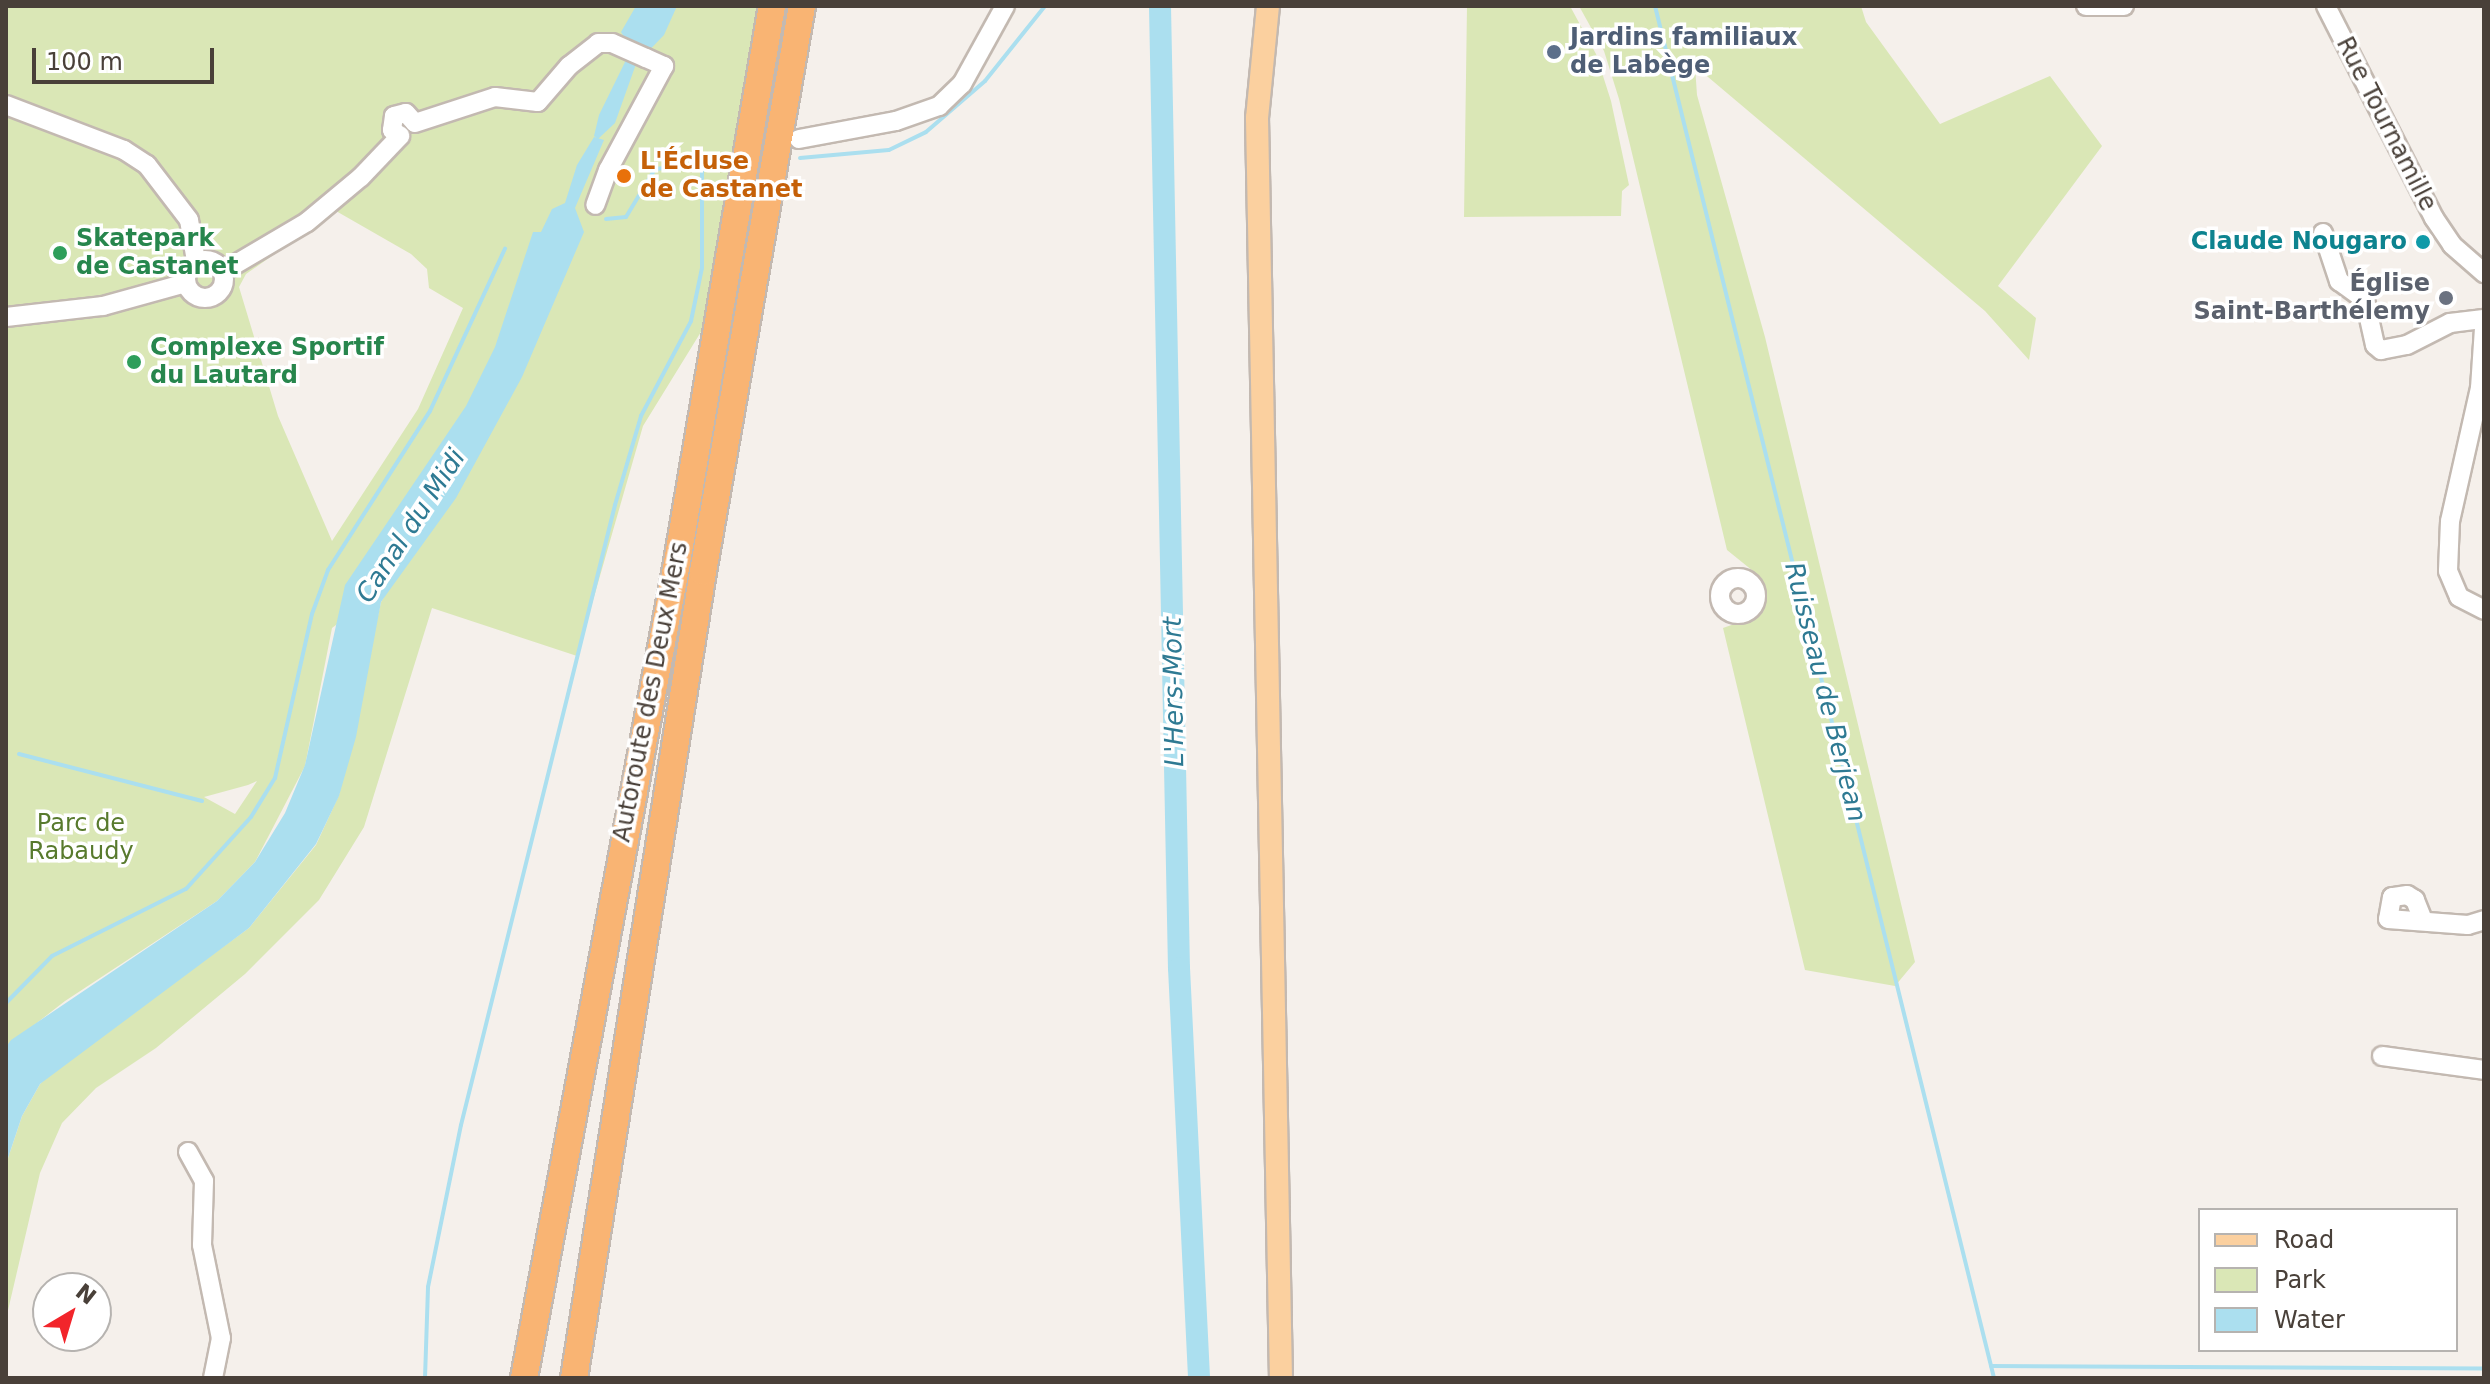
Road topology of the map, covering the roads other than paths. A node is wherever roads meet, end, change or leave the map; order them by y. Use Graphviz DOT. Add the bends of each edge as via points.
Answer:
graph roads {
  1 [pos="772,6"];
  2 [pos="802,6"];
  3 [pos="1005,6"];
  4 [pos="1268,6"];
  5 [pos="2086,6"];
  6 [pos="2124,6"];
  7 [pos="2326,6"];
  8 [pos="6,105"];
  9 [pos="799,139"];
  10 [pos="595,205"];
  11 [pos="2323,233"];
  12 [pos="196,261"];
  13 [pos="224,271"];
  14 [pos="2484,273"];
  15 [pos="186,283"];
  16 [pos="6,317"];
  17 [pos="2484,319"];
  18 [pos="2484,328"];
  19 [pos="2482,388"];
  20 [pos="2484,610"];
  21 [pos="2423,920"];
  22 [pos="2484,920"];
  23 [pos="2382,1056"];
  24 [pos="2484,1070"];
  25 [pos="188,1152"];
  26 [pos="213,1378"];
  27 [pos="524,1378"];
  28 [pos="574,1378"];
  29 [pos="1281,1378"];
  1 -- 27 [label="highway, Autoroute des Deux Mers" via="676,568"];
  2 -- 28 [label="highway, Autoroute des Deux Mers" via="703,572"];
  3 -- 9 [label="street" via="962,84 939,106 896,121"];
  4 -- 29 [label="main road" via="1257,118"];
  5 -- 6 [label="street"];
  7 -- 14 [label="street, Rue Tournamille" via="2434,218 2452,245"];
  8 -- 12 [label="street" via="112,145 147,165 189,220"];
  10 -- 13 [label="street" via="664,66 604,42 588,47 538,102 495,97 415,123 410,134 400,136 307,222"];
  11 -- 17 [label="street" via="2339,281 2365,300 2375,345 2381,350 2407,345 2450,323"];
  12 -- 13 [label="street" via="212,260"];
  12 -- 15 [label="street"];
  13 -- 15 [label="street" via="223,287 211,297 195,295"];
  15 -- 16 [label="street" via="103,306"];
  18 -- 19 [label="street"];
  19 -- 20 [label="street" via="2450,521 2448,571 2459,597"];
  21 -- 22 [label="street" via="2468,925"];
  23 -- 24 [label="street"];
  25 -- 26 [label="street" via="204,1181 202,1245 221,1338"];
}
